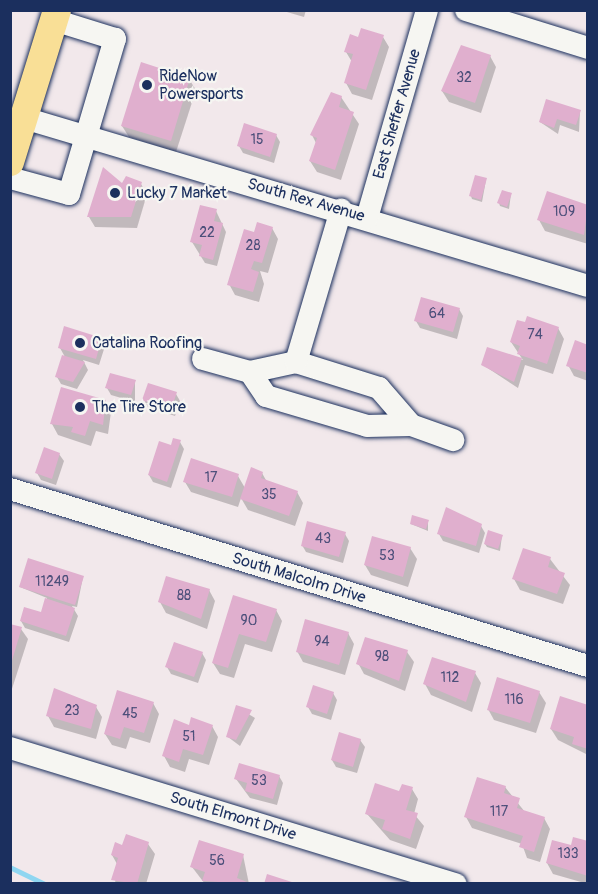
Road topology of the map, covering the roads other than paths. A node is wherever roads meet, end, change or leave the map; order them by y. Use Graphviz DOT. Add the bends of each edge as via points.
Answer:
graph roads {
  1 [pos="427,10"];
  2 [pos="466,10"];
  3 [pos="56,15"];
  4 [pos="588,48"];
  5 [pos="24,118"];
  6 [pos="86,136"];
  7 [pos="10,162"];
  8 [pos="10,178"];
  9 [pos="341,210"];
  10 [pos="367,218"];
  11 [pos="588,286"];
  12 [pos="203,359"];
  13 [pos="296,362"];
  14 [pos="250,372"];
  15 [pos="411,425"];
  16 [pos="453,440"];
  17 [pos="10,489"];
  18 [pos="588,666"];
  19 [pos="10,747"];
  20 [pos="456,884"];
  1 -- 10 [label="street, East Sheffer Avenue"];
  2 -- 4 [label="street"];
  3 -- 5 [label="main road"];
  3 -- 6 [label="street" via="115,39"];
  5 -- 6 [label="street, South Rex Avenue"];
  5 -- 7 [label="main road"];
  6 -- 8 [label="street" via="69,194"];
  6 -- 9 [label="street, South Rex Avenue"];
  9 -- 10 [label="street, South Rex Avenue"];
  9 -- 13 [label="street"];
  10 -- 11 [label="street, South Rex Avenue"];
  12 -- 14 [label="street"];
  13 -- 14 [label="street"];
  13 -- 15 [label="street" via="379,388"];
  14 -- 15 [label="street" via="266,396 367,426"];
  15 -- 16 [label="street"];
  17 -- 18 [label="street, South Malcolm Drive"];
  19 -- 20 [label="street, South Elmont Drive"];
}
